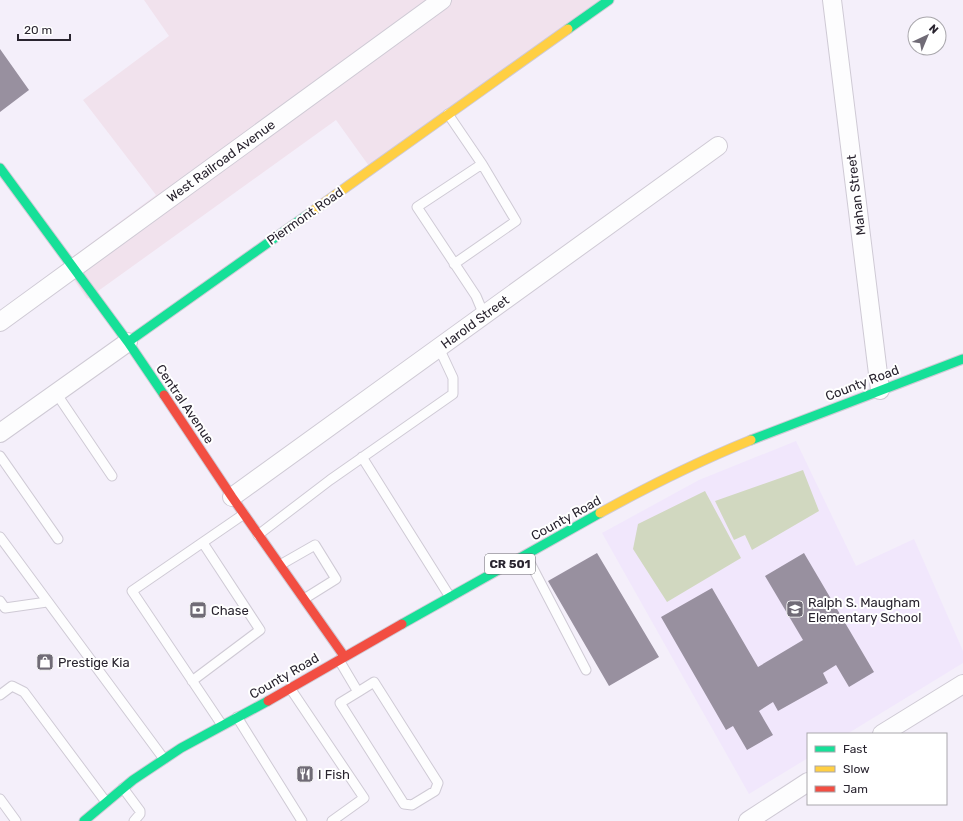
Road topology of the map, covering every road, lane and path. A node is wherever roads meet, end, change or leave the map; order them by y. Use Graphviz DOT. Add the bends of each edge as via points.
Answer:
graph roads {
  1 [pos="609,0"];
  2 [pos="832,0"];
  3 [pos="433,3"];
  4 [pos="448,114"];
  5 [pos="718,146"];
  6 [pos="482,164"];
  7 [pos="0,168"];
  8 [pos="454,264"];
  9 [pos="74,268"];
  10 [pos="484,315"];
  11 [pos="0,322"];
  12 [pos="128,342"];
  13 [pos="439,348"];
  14 [pos="963,359"];
  15 [pos="880,390"];
  16 [pos="56,393"];
  17 [pos="0,433"];
  18 [pos="0,456"];
  19 [pos="362,457"];
  20 [pos="112,476"];
  21 [pos="232,497"];
  22 [pos="244,514"];
  23 [pos="258,535"];
  24 [pos="0,537"];
  25 [pos="58,539"];
  26 [pos="203,543"];
  27 [pos="526,555"];
  28 [pos="280,565"];
  29 [pos="450,597"];
  30 [pos="304,600"];
  31 [pos="0,601"];
  32 [pos="47,602"];
  33 [pos="341,658"];
  34 [pos="586,670"];
  35 [pos="192,681"];
  36 [pos="963,684"];
  37 [pos="290,688"];
  38 [pos="358,692"];
  39 [pos="0,695"];
  40 [pos="238,717"];
  41 [pos="222,725"];
  42 [pos="884,733"];
  43 [pos="164,759"];
  44 [pos="807,783"];
  45 [pos="123,788"];
  46 [pos="0,799"];
  47 [pos="106,802"];
  48 [pos="16,821"];
  49 [pos="84,821"];
  50 [pos="134,821"];
  51 [pos="302,821"];
  52 [pos="332,821"];
  53 [pos="748,821"];
  1 -- 4 [label="street, Piermont Road"];
  2 -- 15 [label="street, Mahan Street"];
  3 -- 9 [label="street, West Railroad Avenue"];
  4 -- 6 [label="lane"];
  4 -- 12 [label="street, Piermont Road"];
  5 -- 10 [label="street, Harold Street"];
  6 -- 8 [label="lane" via="516,221"];
  6 -- 8 [label="lane" via="417,207"];
  7 -- 9 [label="street, Central Avenue"];
  8 -- 10 [label="lane" via="476,296"];
  9 -- 11 [label="street, West Railroad Avenue"];
  9 -- 12 [label="street, Central Avenue"];
  10 -- 13 [label="street, Harold Street"];
  12 -- 16 [label="street, Piermont Road"];
  12 -- 21 [label="street, Central Avenue"];
  13 -- 19 [label="lane" via="453,378 453,394"];
  13 -- 21 [label="street, Harold Street"];
  14 -- 15 [label="street, County Road / CR 501"];
  15 -- 27 [label="street, County Road / CR 501" via="709,457 654,483"];
  16 -- 17 [label="street, Piermont Road"];
  16 -- 20 [label="lane"];
  18 -- 25 [label="lane"];
  19 -- 23 [label="lane"];
  19 -- 29 [label="lane"];
  21 -- 22 [label="street, Central Avenue"];
  22 -- 23 [label="street, Central Avenue"];
  22 -- 26 [label="lane"];
  23 -- 28 [label="street, Central Avenue"];
  24 -- 32 [label="lane"];
  26 -- 35 [label="lane" via="260,630"];
  26 -- 35 [label="lane" via="132,591"];
  27 -- 29 [label="street, County Road / CR 501"];
  27 -- 34 [label="lane"];
  28 -- 30 [label="street, Central Avenue"];
  28 -- 30 [label="lane" via="315,545 336,578"];
  29 -- 33 [label="street, County Road / CR 501"];
  30 -- 33 [label="street, Central Avenue"];
  31 -- 32 [label="lane" via="5,608"];
  32 -- 43 [label="lane"];
  33 -- 37 [label="street, County Road / CR 501"];
  33 -- 38 [label="lane"];
  35 -- 41 [label="lane"];
  36 -- 42 [label="street"];
  37 -- 40 [label="street, County Road / CR 501"];
  37 -- 52 [label="lane" via="364,798"];
  38 -- 38 [label="lane" via="374,682 438,783 435,791 412,805 404,804 340,703"];
  39 -- 47 [label="lane" via="12,686 24,692"];
  40 -- 41 [label="street, County Road / CR 501"];
  40 -- 51 [label="lane"];
  41 -- 43 [label="street, County Road / CR 501"];
  43 -- 45 [label="street, County Road / CR 501"];
  44 -- 53 [label="street"];
  45 -- 47 [label="street, County Road / CR 501"];
  45 -- 50 [label="lane" via="140,811"];
  46 -- 48 [label="lane"];
  47 -- 49 [label="street, County Road / CR 501"];
}
